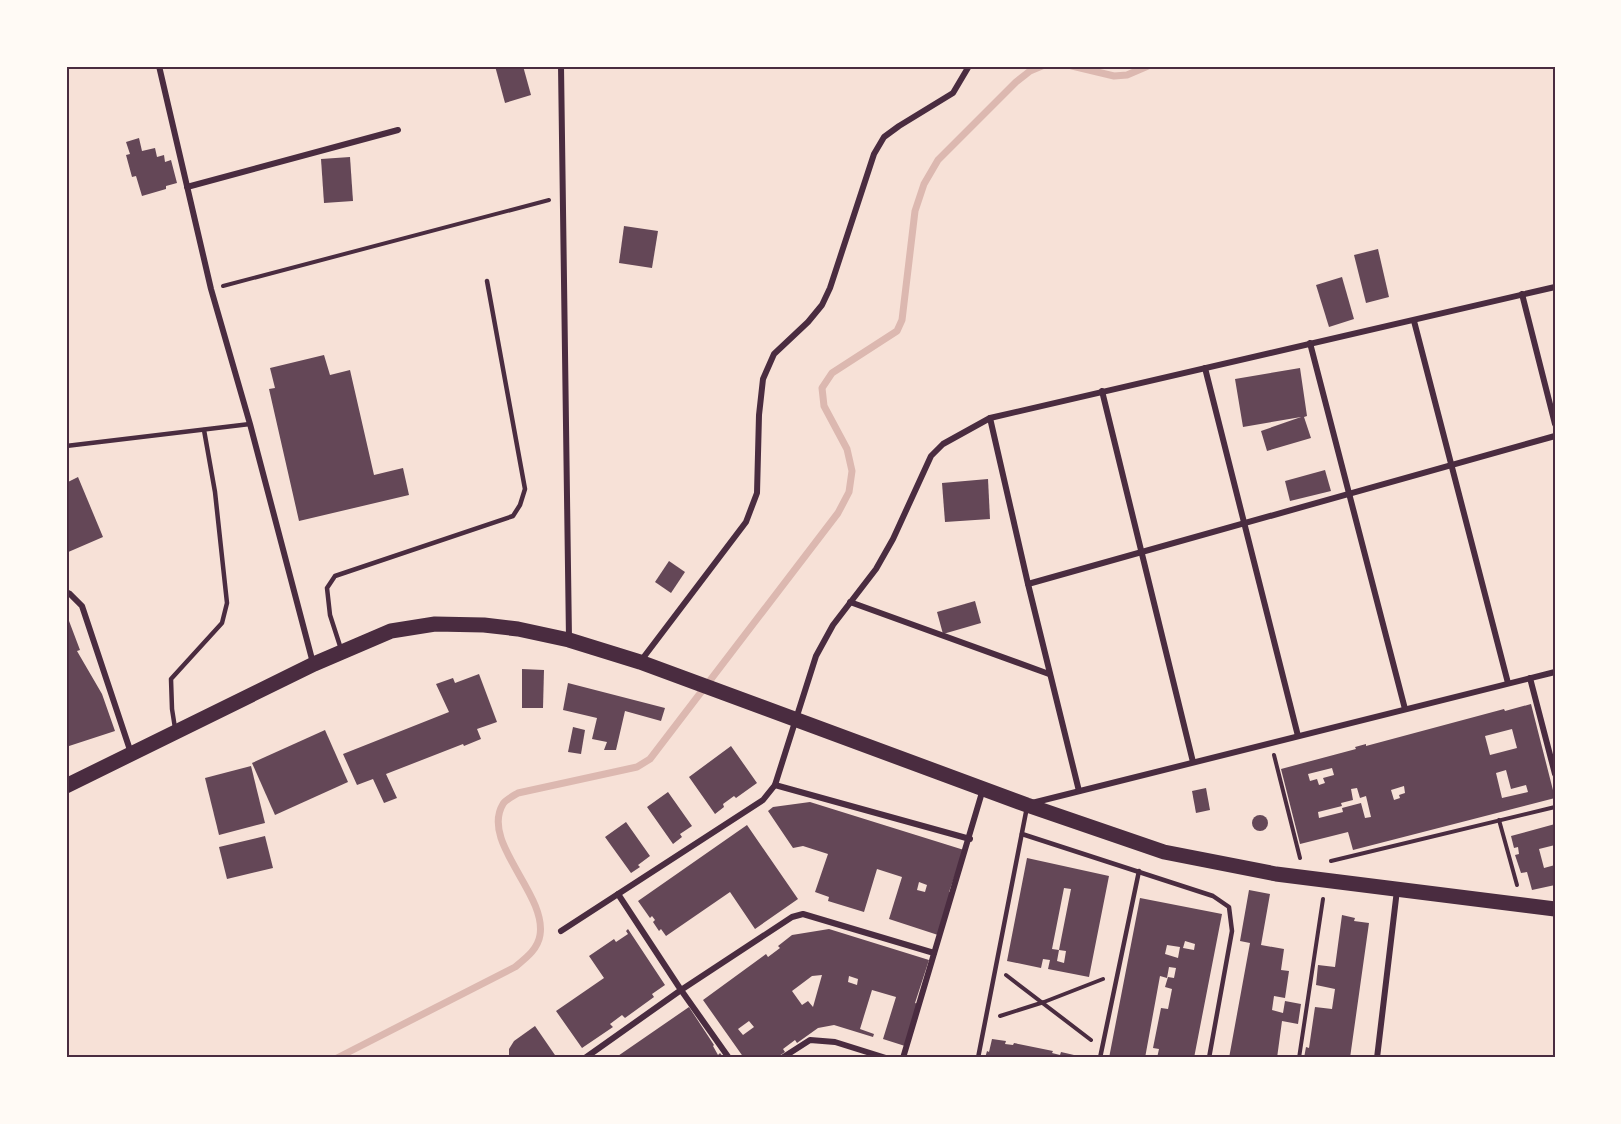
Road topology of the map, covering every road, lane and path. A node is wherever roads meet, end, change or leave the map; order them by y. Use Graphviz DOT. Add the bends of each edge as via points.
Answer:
graph roads {
  1 [pos="159,66"];
  2 [pos="561,66"];
  3 [pos="969,66"];
  4 [pos="398,130"];
  5 [pos="187,187"];
  6 [pos="561,196"];
  7 [pos="487,281"];
  8 [pos="1555,287"];
  9 [pos="211,289"];
  10 [pos="1522,294"];
  11 [pos="1414,321"];
  12 [pos="1310,343"];
  13 [pos="1205,368"];
  14 [pos="1102,392"];
  15 [pos="990,418"];
  16 [pos="250,424"];
  17 [pos="1555,424"];
  18 [pos="204,430"];
  19 [pos="1555,436"];
  20 [pos="66,446"];
  21 [pos="1451,465"];
  22 [pos="1349,494"];
  23 [pos="1245,524"];
  24 [pos="1142,552"];
  25 [pos="1028,584"];
  26 [pos="66,592"];
  27 [pos="850,602"];
  28 [pos="569,640"];
  29 [pos="342,652"];
  30 [pos="640,662"];
  31 [pos="314,664"];
  32 [pos="1555,672"];
  33 [pos="1049,674"];
  34 [pos="1530,678"];
  35 [pos="1508,683"];
  36 [pos="1405,709"];
  37 [pos="796,719"];
  38 [pos="177,733"];
  39 [pos="1298,736"];
  40 [pos="1271,743"];
  41 [pos="131,754"];
  42 [pos="1193,762"];
  43 [pos="1555,774"];
  44 [pos="775,785"];
  45 [pos="66,786"];
  46 [pos="983,789"];
  47 [pos="1079,790"];
  48 [pos="1027,805"];
  49 [pos="1555,807"];
  50 [pos="1499,820"];
  51 [pos="1022,834"];
  52 [pos="970,839"];
  53 [pos="1326,862"];
  54 [pos="1139,871"];
  55 [pos="1276,874"];
  56 [pos="1326,881"];
  57 [pos="1397,889"];
  58 [pos="618,894"];
  59 [pos="1523,906"];
  60 [pos="1555,909"];
  61 [pos="561,931"];
  62 [pos="934,953"];
  63 [pos="996,967"];
  64 [pos="1117,973"];
  65 [pos="681,990"];
  66 [pos="1044,1002"];
  67 [pos="986,1021"];
  68 [pos="1102,1049"];
  69 [pos="585,1058"];
  70 [pos="729,1058"];
  71 [pos="782,1058"];
  72 [pos="886,1058"];
  73 [pos="903,1058"];
  74 [pos="978,1058"];
  75 [pos="1100,1058"];
  76 [pos="1209,1058"];
  77 [pos="1299,1058"];
  78 [pos="1377,1058"];
  1 -- 5 [label="street"];
  2 -- 6 [label="street"];
  3 -- 30 [label="street" via="953,93 898,126 884,137 874,154 822,305 774,354 763,379 757,493 746,522"];
  4 -- 5 [label="street"];
  5 -- 9 [label="street"];
  6 -- 9 [label="path"];
  6 -- 28 [label="street"];
  7 -- 29 [label="lane" via="525,489 520,505 513,516 335,576 327,588 330,615"];
  8 -- 10 [label="street"];
  9 -- 16 [label="street"];
  10 -- 11 [label="street"];
  10 -- 17 [label="street"];
  11 -- 12 [label="street"];
  11 -- 21 [label="street"];
  12 -- 13 [label="street"];
  12 -- 22 [label="street"];
  13 -- 14 [label="street"];
  13 -- 23 [label="street"];
  14 -- 15 [label="street"];
  14 -- 24 [label="street"];
  15 -- 25 [label="street"];
  15 -- 27 [label="street" via="943,444 931,456 893,539"];
  16 -- 18 [label="lane"];
  16 -- 31 [label="street"];
  18 -- 20 [label="lane"];
  18 -- 38 [label="lane" via="227,603 222,623 171,679"];
  19 -- 21 [label="street"];
  21 -- 22 [label="street"];
  21 -- 35 [label="street"];
  22 -- 23 [label="street"];
  22 -- 36 [label="street"];
  23 -- 24 [label="street"];
  23 -- 39 [label="street"];
  24 -- 25 [label="street"];
  24 -- 42 [label="street"];
  25 -- 33 [label="street"];
  26 -- 41 [label="street" via="82,606"];
  27 -- 33 [label="street"];
  27 -- 37 [label="street" via="816,656"];
  28 -- 29 [label="main road" via="518,629 435,624 392,631"];
  28 -- 30 [label="main road"];
  29 -- 31 [label="main road"];
  30 -- 37 [label="main road"];
  31 -- 38 [label="main road"];
  32 -- 34 [label="street"];
  33 -- 47 [label="street"];
  34 -- 35 [label="street"];
  34 -- 43 [label="street"];
  35 -- 36 [label="street"];
  36 -- 39 [label="street"];
  37 -- 44 [label="street"];
  37 -- 46 [label="main road"];
  38 -- 41 [label="main road"];
  39 -- 40 [label="street"];
  40 -- 42 [label="street"];
  40 -- 55 [label="path" via="1303,867"];
  41 -- 45 [label="main road"];
  42 -- 47 [label="street"];
  44 -- 52 [label="street"];
  44 -- 58 [label="street" via="763,800"];
  46 -- 48 [label="main road"];
  46 -- 52 [label="street"];
  47 -- 48 [label="street"];
  48 -- 51 [label="lane"];
  48 -- 55 [label="main road" via="1164,852"];
  49 -- 50 [label="path"];
  50 -- 53 [label="path"];
  50 -- 59 [label="path"];
  51 -- 54 [label="lane"];
  51 -- 63 [label="lane"];
  52 -- 62 [label="street"];
  54 -- 64 [label="lane"];
  54 -- 76 [label="lane" via="1214,896 1229,907 1232,931"];
  55 -- 56 [label="main road"];
  56 -- 57 [label="main road"];
  56 -- 77 [label="path"];
  57 -- 59 [label="main road"];
  57 -- 78 [label="street"];
  58 -- 61 [label="street"];
  58 -- 65 [label="street"];
  59 -- 60 [label="main road"];
  62 -- 65 [label="street" via="803,914 792,917"];
  62 -- 73 [label="street"];
  63 -- 66 [label="path"];
  63 -- 67 [label="lane"];
  64 -- 66 [label="path"];
  64 -- 68 [label="lane"];
  65 -- 69 [label="street"];
  65 -- 70 [label="street"];
  66 -- 67 [label="path"];
  66 -- 68 [label="path"];
  67 -- 74 [label="lane"];
  68 -- 75 [label="lane"];
  71 -- 72 [label="street" via="810,1040 835,1042"];
}
